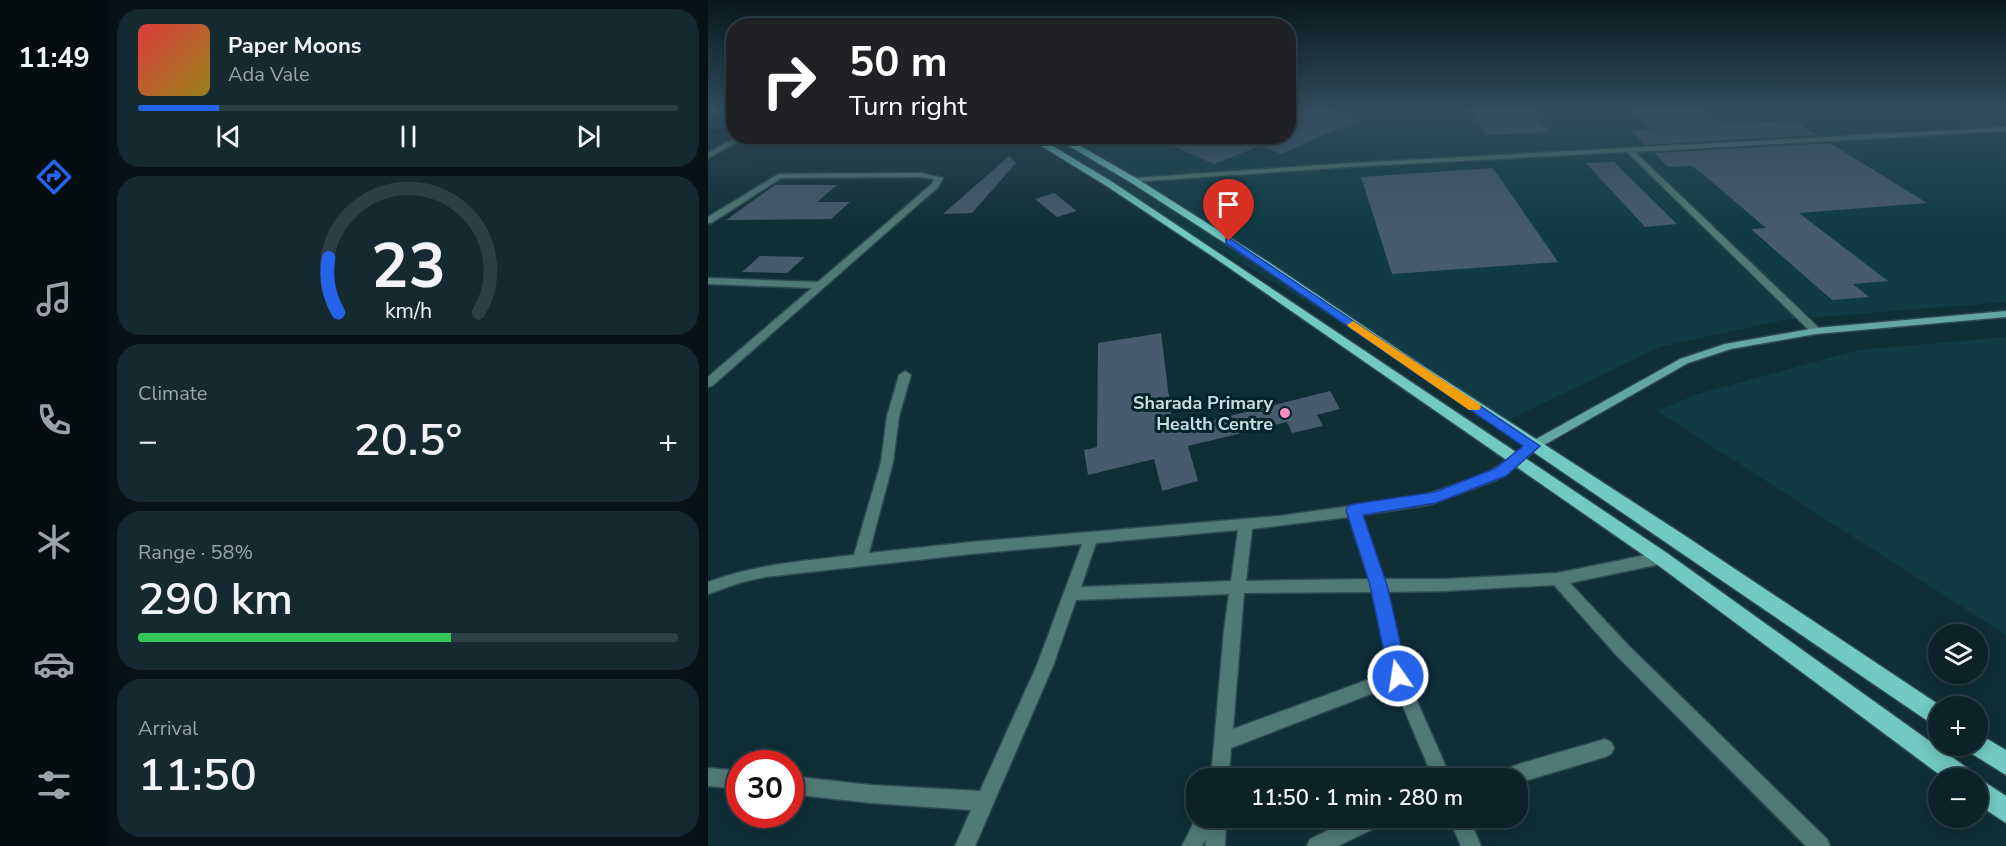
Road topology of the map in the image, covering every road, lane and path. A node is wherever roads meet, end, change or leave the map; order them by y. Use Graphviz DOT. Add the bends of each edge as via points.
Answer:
graph roads {
  1 [pos="1052,149"];
  2 [pos="1080,149"];
  3 [pos="1620,149"];
  4 [pos="1628,149"];
  5 [pos="1133,180"];
  6 [pos="708,221"];
  7 [pos="708,281"];
  8 [pos="819,285"];
  9 [pos="2006,314"];
  10 [pos="1816,331"];
  11 [pos="905,375"];
  12 [pos="708,383"];
  13 [pos="1533,446"];
  14 [pos="1516,460"];
  15 [pos="1354,510"];
  16 [pos="1246,524"];
  17 [pos="1091,538"];
  18 [pos="1661,558"];
  19 [pos="860,560"];
  20 [pos="1557,579"];
  21 [pos="1378,585"];
  22 [pos="1238,587"];
  23 [pos="708,588"];
  24 [pos="1071,594"];
  25 [pos="1398,676"];
  26 [pos="1928,710"];
  27 [pos="1223,742"];
  28 [pos="1605,748"];
  29 [pos="1988,752"];
  30 [pos="2006,764"];
  31 [pos="1221,768"];
  32 [pos="1438,768"];
  33 [pos="1948,768"];
  34 [pos="1528,770"];
  35 [pos="708,777"];
  36 [pos="726,779"];
  37 [pos="804,787"];
  38 [pos="1988,797"];
  39 [pos="985,801"];
  40 [pos="2006,811"];
  41 [pos="1201,828"];
  42 [pos="1216,828"];
  43 [pos="1354,828"];
  44 [pos="1463,828"];
  45 [pos="965,846"];
  46 [pos="1192,846"];
  47 [pos="1215,846"];
  48 [pos="1317,846"];
  49 [pos="1471,846"];
  50 [pos="1820,846"];
  1 -- 14 [label="main road" via="1216,254"];
  2 -- 5 [label="main road"];
  3 -- 5 [label="street"];
  4 -- 10 [label="street"];
  5 -- 13 [label="main road"];
  6 -- 8 [label="street" via="779,176 939,178"];
  7 -- 8 [label="street"];
  8 -- 12 [label="street"];
  9 -- 10 [label="main road"];
  10 -- 13 [label="main road" via="1740,343 1691,358"];
  11 -- 19 [label="street"];
  13 -- 14 [label="main road"];
  13 -- 26 [label="main road"];
  14 -- 15 [label="street" via="1491,477 1436,497"];
  14 -- 18 [label="main road"];
  15 -- 16 [label="street"];
  15 -- 21 [label="street"];
  16 -- 17 [label="street"];
  16 -- 22 [label="street"];
  17 -- 19 [label="street"];
  17 -- 24 [label="street"];
  18 -- 20 [label="street"];
  18 -- 33 [label="main road"];
  19 -- 23 [label="street" via="765,571"];
  20 -- 21 [label="street"];
  20 -- 50 [label="street" via="1623,651"];
  21 -- 22 [label="street"];
  21 -- 25 [label="street"];
  22 -- 24 [label="street"];
  22 -- 27 [label="street"];
  24 -- 39 [label="street" via="1045,666"];
  25 -- 27 [label="street"];
  25 -- 32 [label="street"];
  27 -- 31 [label="street"];
  28 -- 34 [label="street"];
  29 -- 30 [label="main road"];
  35 -- 36 [label="street"];
  37 -- 39 [label="street"];
  38 -- 40 [label="main road"];
  39 -- 45 [label="street"];
  41 -- 46 [label="street"];
  42 -- 47 [label="street"];
  43 -- 48 [label="street"];
  44 -- 49 [label="street"];
}
